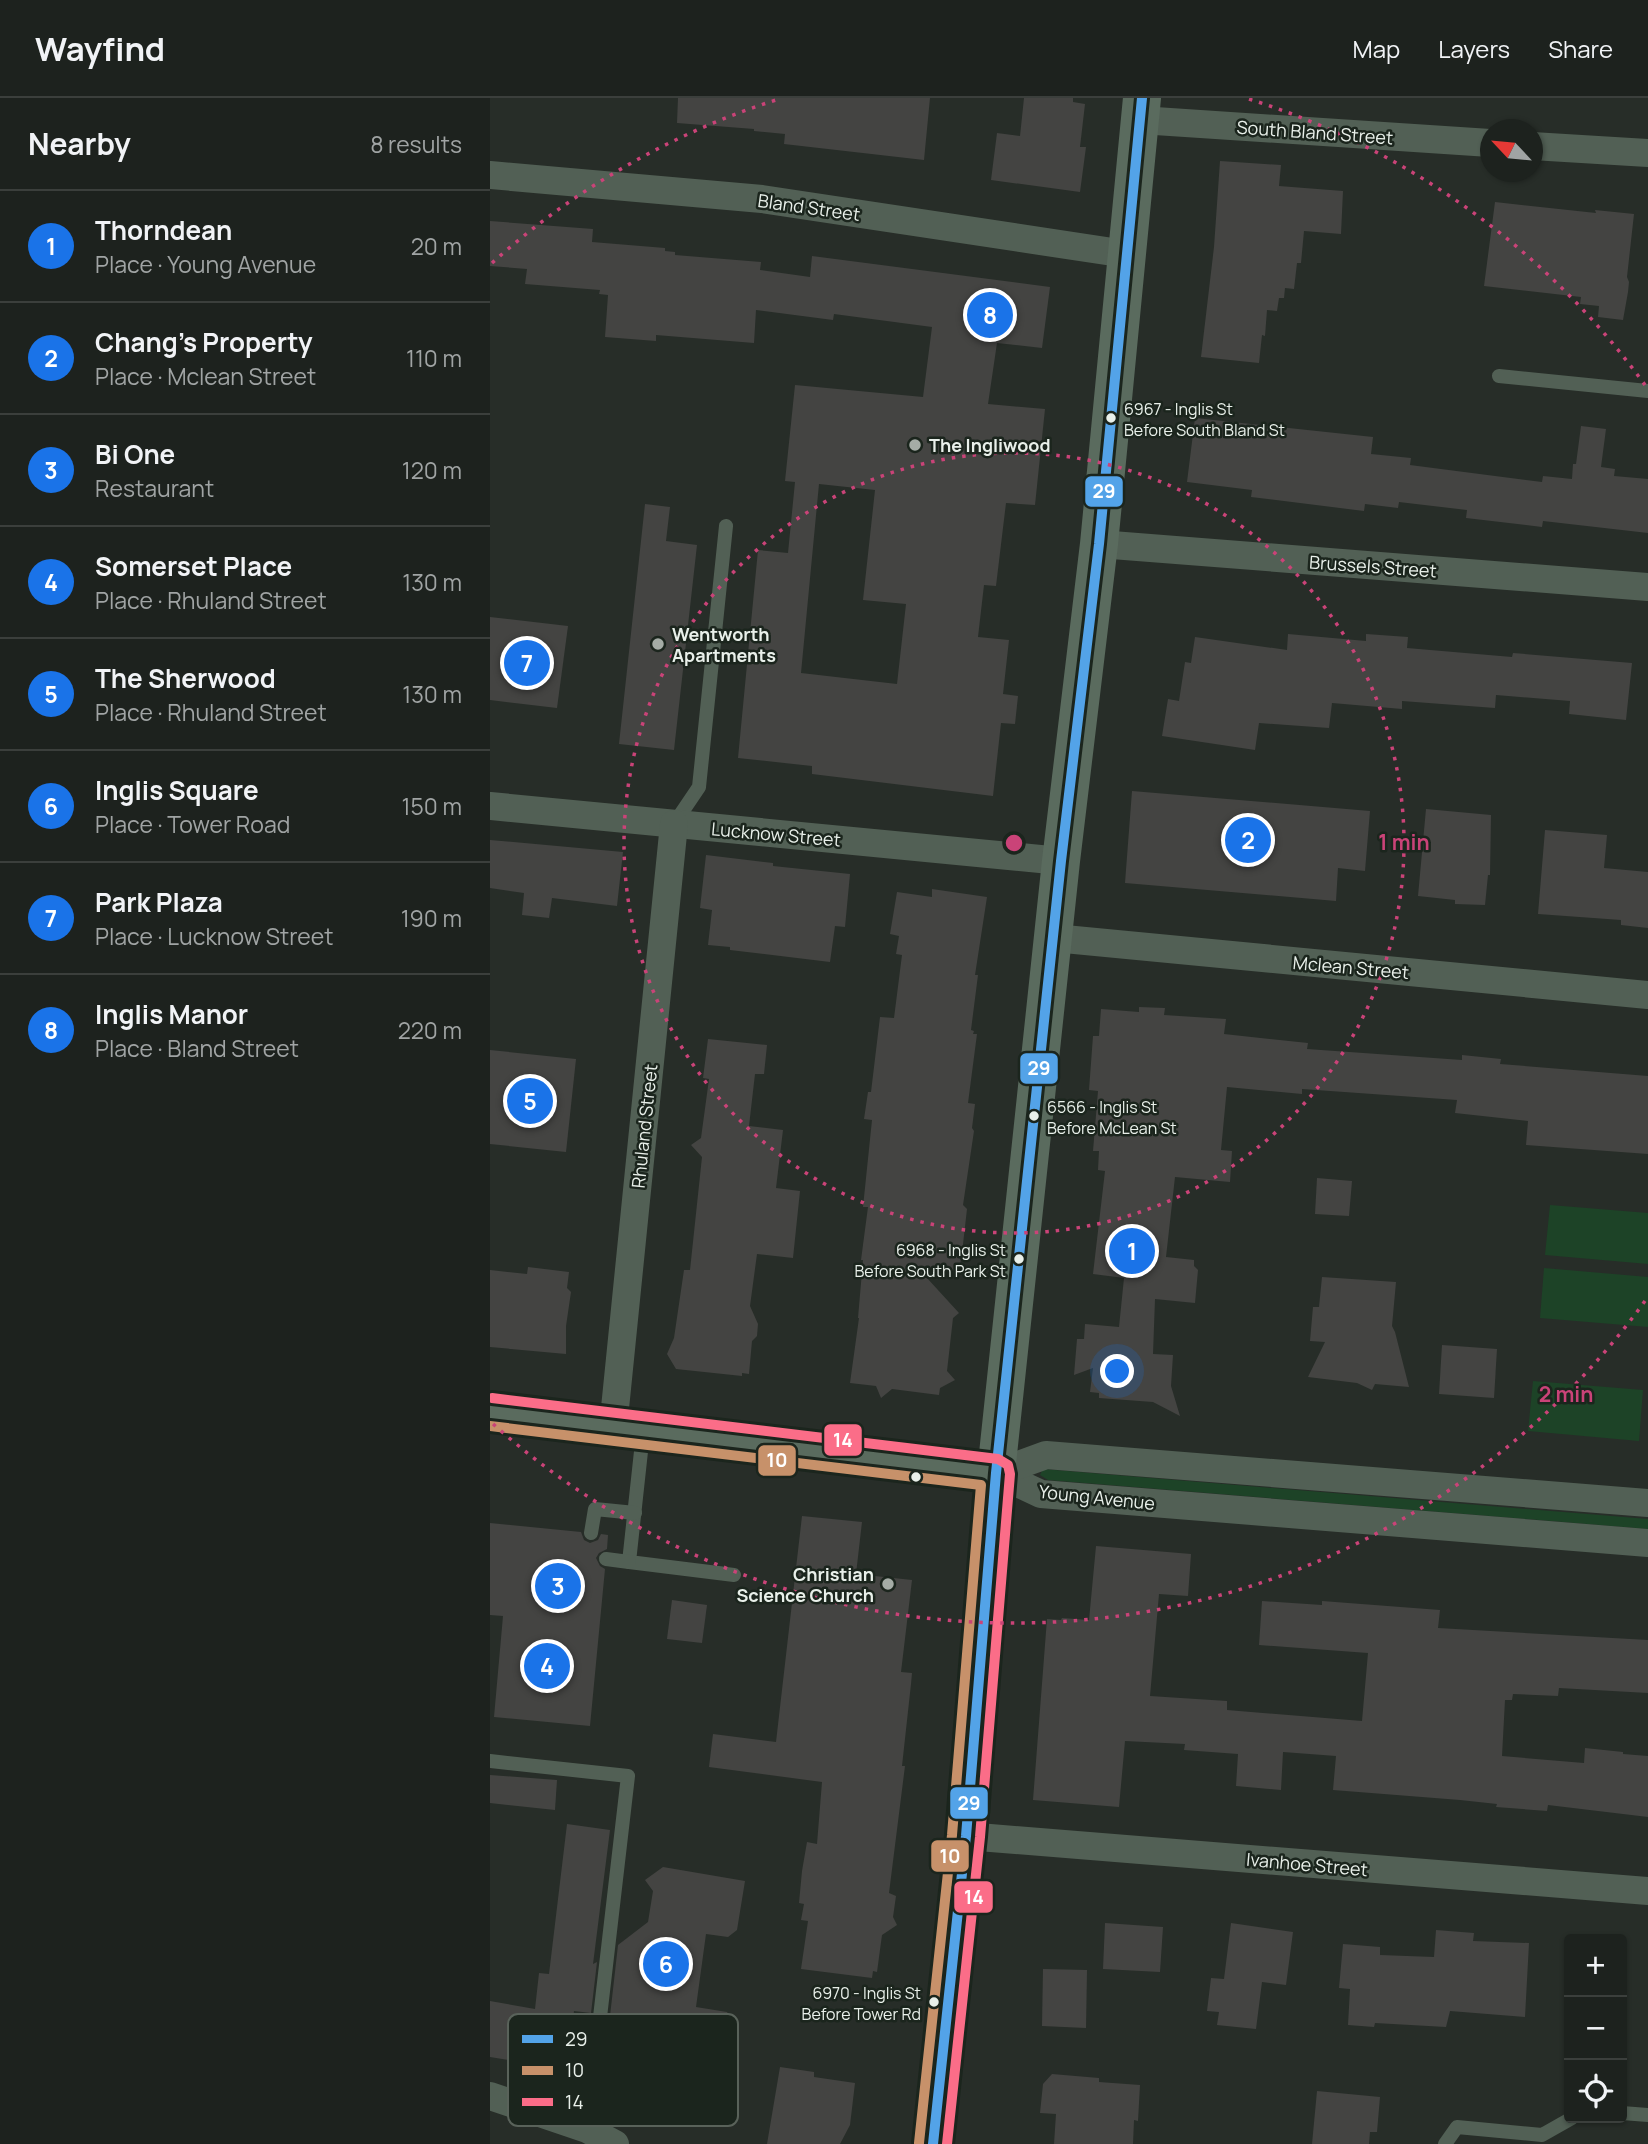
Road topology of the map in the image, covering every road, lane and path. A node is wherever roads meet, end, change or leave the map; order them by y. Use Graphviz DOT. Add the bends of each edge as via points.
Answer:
graph roads {
  1 [pos="1141,109"];
  2 [pos="1480,142"];
  3 [pos="1543,147"];
  4 [pos="1648,153"];
  5 [pos="490,174"];
  6 [pos="1126,254"];
  7 [pos="1499,376"];
  8 [pos="1648,391"];
  9 [pos="726,526"];
  10 [pos="1099,544"];
  11 [pos="1648,587"];
  12 [pos="490,806"];
  13 [pos="674,824"];
  14 [pos="1061,861"];
  15 [pos="1054,938"];
  16 [pos="1648,995"];
  17 [pos="490,1412"];
  18 [pos="629,1430"];
  19 [pos="996,1473"];
  20 [pos="1648,1503"];
  21 [pos="635,1513"];
  22 [pos="591,1533"];
  23 [pos="1648,1544"];
  24 [pos="606,1559"];
  25 [pos="629,1562"];
  26 [pos="734,1575"];
  27 [pos="490,1761"];
  28 [pos="966,1836"];
  29 [pos="1648,1891"];
  30 [pos="600,2014"];
  31 [pos="490,2096"];
  32 [pos="508,2102"];
  33 [pos="1627,2113"];
  34 [pos="1648,2115"];
  35 [pos="1565,2123"];
  36 [pos="578,2126"];
  37 [pos="587,2126"];
  38 [pos="587,2129"];
  39 [pos="1542,2140"];
  40 [pos="615,2144"];
  41 [pos="933,2144"];
  42 [pos="1445,2144"];
  1 -- 2 [label="street, South Bland Street"];
  1 -- 6 [label="street"];
  3 -- 4 [label="street"];
  5 -- 6 [label="street, Bland Street" via="762,199"];
  6 -- 10 [label="street"];
  7 -- 8 [label="lane"];
  9 -- 13 [label="lane" via="699,787"];
  10 -- 11 [label="street, Brussels Street"];
  10 -- 14 [label="street"];
  12 -- 13 [label="street, Lucknow Street"];
  13 -- 14 [label="street, Lucknow Street"];
  13 -- 18 [label="street, Rhuland Street"];
  14 -- 15 [label="street"];
  15 -- 16 [label="street, Mclean Street"];
  15 -- 19 [label="street"];
  17 -- 18 [label="street"];
  18 -- 19 [label="street"];
  18 -- 21 [label="lane"];
  19 -- 20 [label="street, Young Avenue" via="1046,1454"];
  19 -- 23 [label="street, Young Avenue" via="1041,1494"];
  19 -- 28 [label="street"];
  21 -- 22 [label="lane" via="594,1509"];
  21 -- 25 [label="lane"];
  24 -- 25 [label="lane"];
  25 -- 26 [label="lane"];
  27 -- 30 [label="lane" via="628,1776"];
  28 -- 29 [label="street, Ivanhoe Street"];
  28 -- 41 [label="street"];
  31 -- 32 [label="street"];
  33 -- 34 [label="lane"];
  35 -- 39 [label="lane"];
  36 -- 38 [label="street"];
  37 -- 38 [label="lane"];
  38 -- 40 [label="street"];
  39 -- 42 [label="lane" via="1457,2127"];
}
